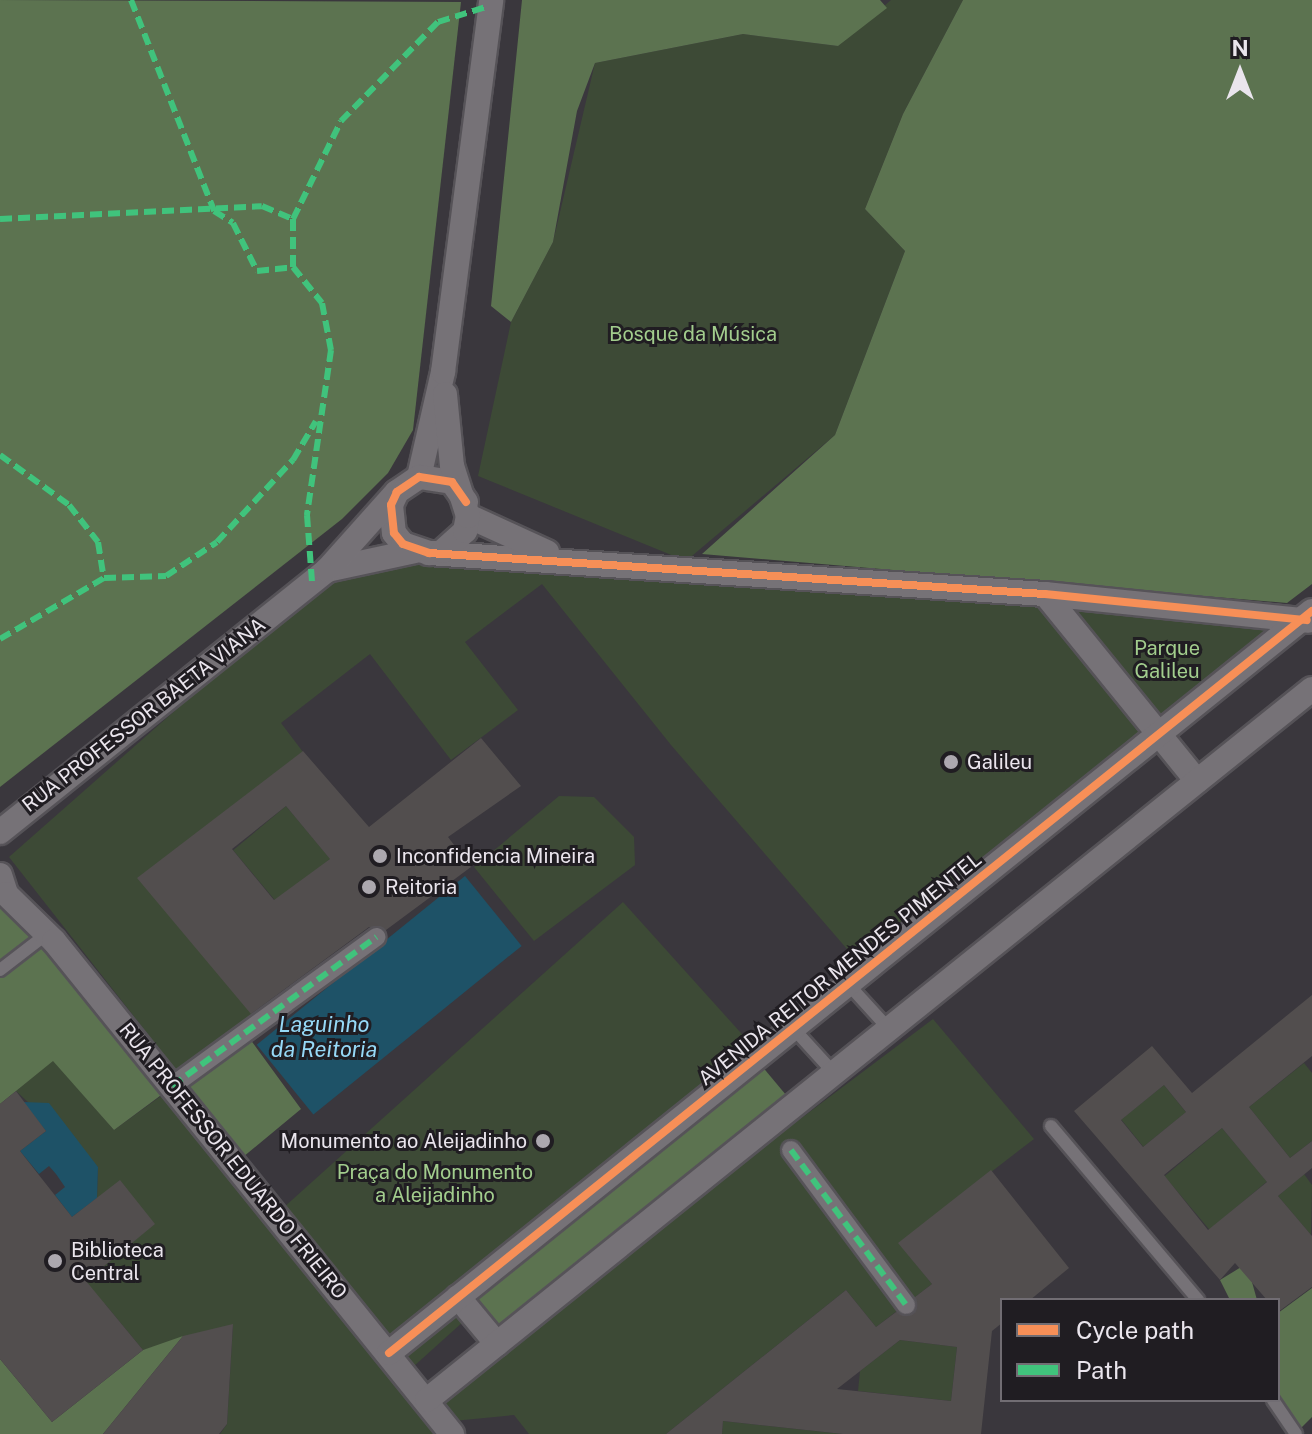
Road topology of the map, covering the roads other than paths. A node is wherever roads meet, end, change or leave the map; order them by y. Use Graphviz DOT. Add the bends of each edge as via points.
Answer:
graph roads {
  1 [pos="489,2"];
  2 [pos="443,372"];
  3 [pos="419,477"];
  4 [pos="397,492"];
  5 [pos="467,509"];
  6 [pos="415,551"];
  7 [pos="443,551"];
  8 [pos="576,561"];
  9 [pos="327,570"];
  10 [pos="1045,594"];
  11 [pos="1309,617"];
  12 [pos="1312,689"];
  13 [pos="1159,734"];
  14 [pos="1197,781"];
  15 [pos="0,832"];
  16 [pos="2,887"];
  17 [pos="48,933"];
  18 [pos="376,937"];
  19 [pos="0,970"];
  20 [pos="848,984"];
  21 [pos="793,1028"];
  22 [pos="888,1028"];
  23 [pos="833,1072"];
  24 [pos="172,1086"];
  25 [pos="1051,1126"];
  26 [pos="791,1150"];
  27 [pos="458,1297"];
  28 [pos="1196,1298"];
  29 [pos="906,1305"];
  30 [pos="497,1344"];
  31 [pos="389,1353"];
  32 [pos="427,1400"];
  33 [pos="1274,1402"];
  34 [pos="1312,1426"];
  35 [pos="1296,1433"];
  36 [pos="452,1434"];
  1 -- 2 [label="street"];
  2 -- 3 [label="street"];
  2 -- 5 [label="street" via="452,466"];
  3 -- 4 [label="street"];
  3 -- 5 [label="street" via="452,482"];
  4 -- 6 [label="street" via="391,505 394,533"];
  4 -- 9 [label="street, RUA PROFESSOR BAETA VIANA"];
  5 -- 7 [label="street" via="465,531"];
  5 -- 8 [label="street"];
  6 -- 7 [label="street"];
  6 -- 9 [label="street, RUA PROFESSOR BAETA VIANA"];
  7 -- 8 [label="street"];
  8 -- 10 [label="street"];
  9 -- 15 [label="street, RUA PROFESSOR BAETA VIANA"];
  10 -- 11 [label="street"];
  10 -- 13 [label="street"];
  11 -- 13 [label="street, AVENIDA REITOR MENDES PIMENTEL"];
  12 -- 14 [label="street"];
  13 -- 14 [label="street"];
  13 -- 20 [label="street, AVENIDA REITOR MENDES PIMENTEL"];
  14 -- 22 [label="street"];
  16 -- 17 [label="street, RUA PROFESSOR EDUARDO FRIEIRO"];
  17 -- 19 [label="lane"];
  17 -- 24 [label="street, RUA PROFESSOR EDUARDO FRIEIRO"];
  18 -- 24 [label="street"];
  20 -- 21 [label="street, AVENIDA REITOR MENDES PIMENTEL"];
  20 -- 22 [label="lane"];
  21 -- 23 [label="lane"];
  21 -- 27 [label="street, AVENIDA REITOR MENDES PIMENTEL"];
  22 -- 23 [label="street"];
  23 -- 30 [label="street"];
  24 -- 31 [label="street, RUA PROFESSOR EDUARDO FRIEIRO"];
  25 -- 28 [label="lane"];
  26 -- 29 [label="street"];
  27 -- 30 [label="street"];
  27 -- 31 [label="street, AVENIDA REITOR MENDES PIMENTEL"];
  30 -- 32 [label="street"];
  31 -- 32 [label="street, RUA PROFESSOR EDUARDO FRIEIRO"];
  32 -- 36 [label="street, RUA PROFESSOR EDUARDO FRIEIRO"];
  33 -- 35 [label="lane"];
  34 -- 35 [label="lane"];
}
